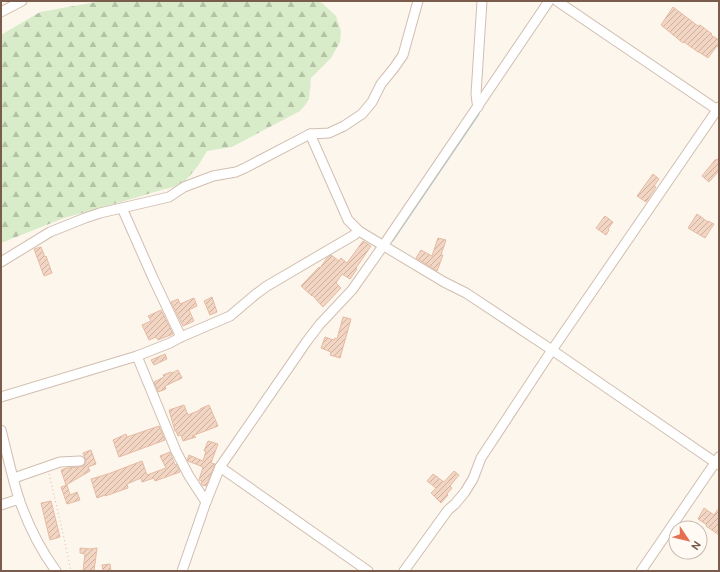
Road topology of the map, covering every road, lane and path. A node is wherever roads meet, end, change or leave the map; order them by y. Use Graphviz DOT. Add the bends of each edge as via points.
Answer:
graph roads {
  1 [pos="22,1"];
  2 [pos="418,1"];
  3 [pos="482,1"];
  4 [pos="549,1"];
  5 [pos="557,1"];
  6 [pos="1,12"];
  7 [pos="478,107"];
  8 [pos="718,110"];
  9 [pos="310,134"];
  10 [pos="122,208"];
  11 [pos="359,231"];
  12 [pos="383,246"];
  13 [pos="1,262"];
  14 [pos="181,337"];
  15 [pos="552,350"];
  16 [pos="137,356"];
  17 [pos="1,397"];
  18 [pos="1,430"];
  19 [pos="80,461"];
  20 [pos="718,462"];
  21 [pos="47,466"];
  22 [pos="220,467"];
  23 [pos="14,478"];
  24 [pos="19,499"];
  25 [pos="206,502"];
  26 [pos="1,505"];
  27 [pos="56,571"];
  28 [pos="71,571"];
  29 [pos="182,571"];
  30 [pos="368,571"];
  31 [pos="404,571"];
  32 [pos="642,571"];
  1 -- 6 [label="street"];
  2 -- 9 [label="street" via="403,55 381,84 368,107 354,120 329,133"];
  3 -- 7 [label="street" via="476,94"];
  4 -- 7 [label="street"];
  5 -- 8 [label="street"];
  7 -- 12 [label="street"];
  8 -- 15 [label="street"];
  9 -- 10 [label="street" via="236,172 213,176 184,187 169,197"];
  9 -- 11 [label="street" via="348,220"];
  10 -- 13 [label="street" via="100,213 50,232"];
  10 -- 14 [label="street"];
  11 -- 12 [label="street"];
  11 -- 14 [label="street" via="268,286 230,316"];
  12 -- 15 [label="street" via="466,293"];
  12 -- 22 [label="street" via="352,290 307,341"];
  14 -- 16 [label="street"];
  15 -- 20 [label="street"];
  15 -- 31 [label="street" via="481,458 474,479"];
  16 -- 17 [label="street"];
  16 -- 25 [label="street" via="176,452"];
  18 -- 23 [label="street"];
  19 -- 21 [label="street" via="60,462"];
  20 -- 32 [label="street"];
  21 -- 23 [label="street"];
  21 -- 28 [label="path"];
  22 -- 25 [label="street"];
  22 -- 30 [label="street"];
  23 -- 24 [label="street"];
  24 -- 26 [label="street"];
  24 -- 27 [label="street" via="32,533"];
  25 -- 29 [label="street"];
}
